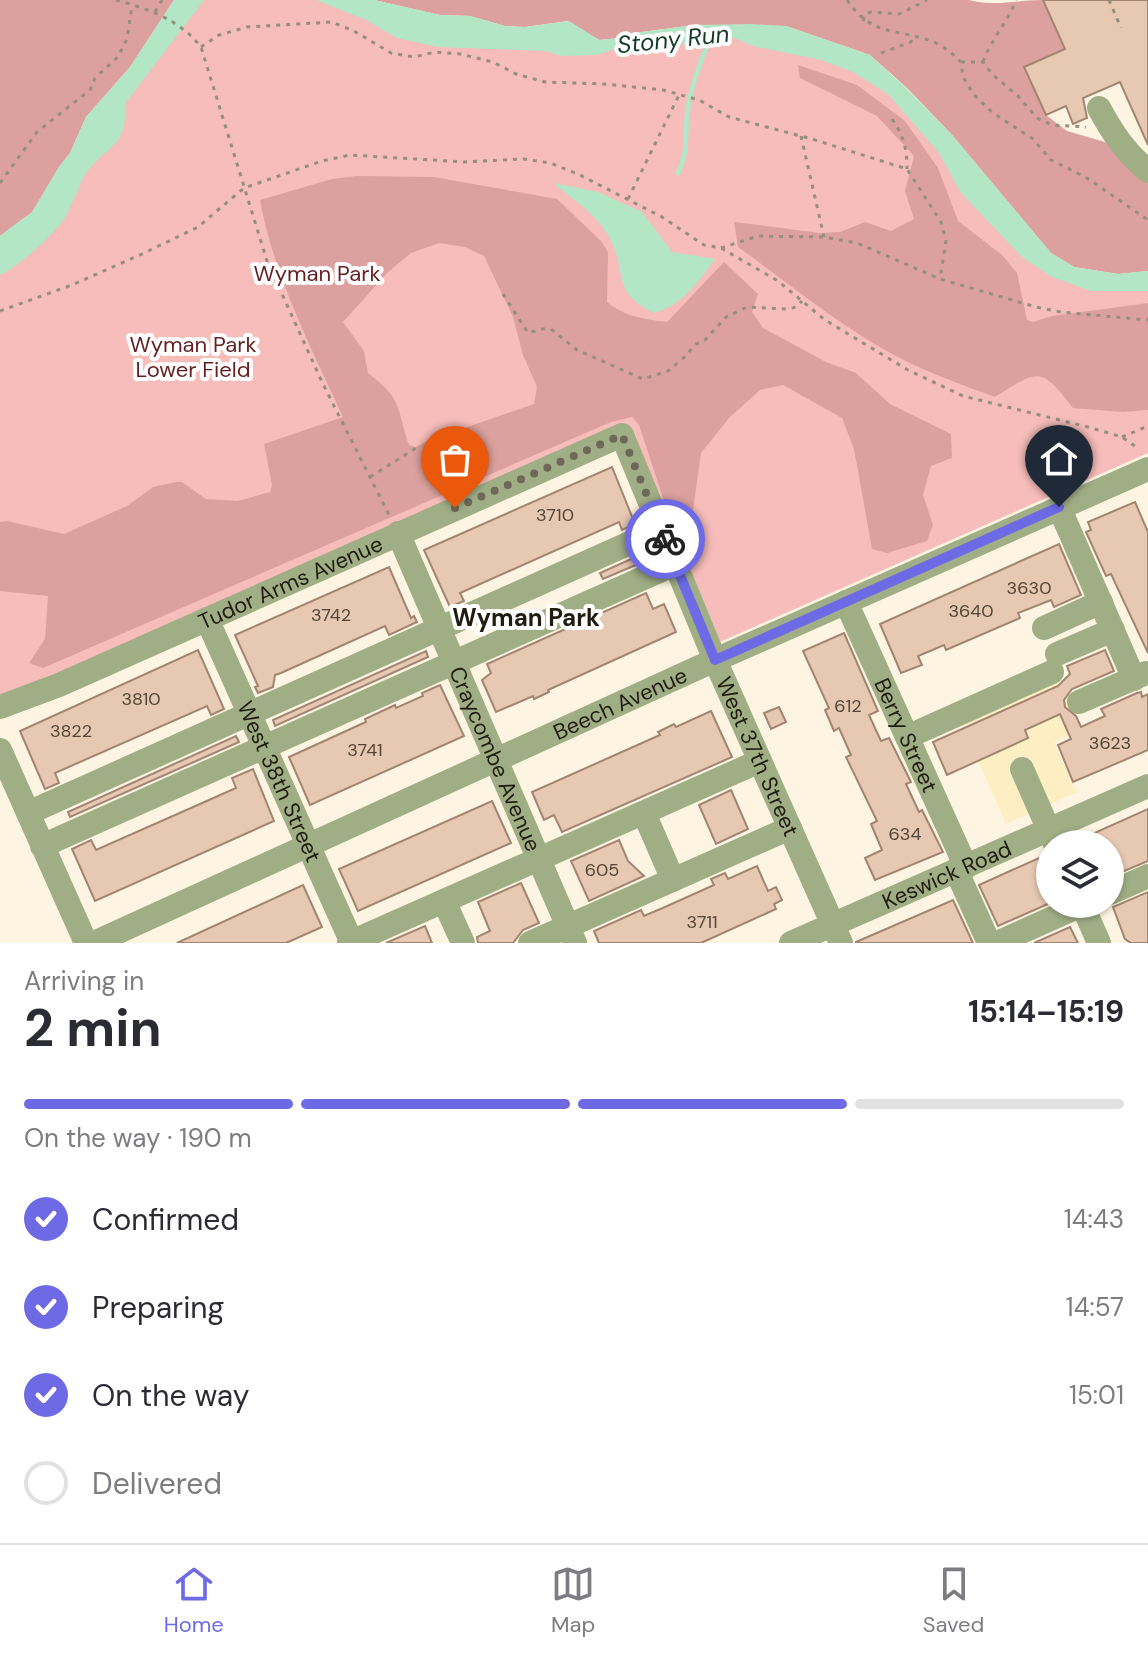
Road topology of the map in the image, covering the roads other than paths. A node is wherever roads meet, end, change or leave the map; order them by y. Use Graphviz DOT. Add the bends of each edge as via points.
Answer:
graph roads {
  1 [pos="1099,108"];
  2 [pos="1148,171"];
  3 [pos="622,435"];
  4 [pos="1144,459"];
  5 [pos="1059,507"];
  6 [pos="661,529"];
  7 [pos="398,533"];
  8 [pos="675,564"];
  9 [pos="846,602"];
  10 [pos="1101,602"];
  11 [pos="207,619"];
  12 [pos="1044,628"];
  13 [pos="439,629"];
  14 [pos="1113,630"];
  15 [pos="715,660"];
  16 [pos="454,664"];
  17 [pos="1141,676"];
  18 [pos="1079,702"];
  19 [pos="0,707"];
  20 [pos="249,713"];
  21 [pos="907,737"];
  22 [pos="264,748"];
  23 [pos="0,750"];
  24 [pos="495,760"];
  25 [pos="760,761"];
  26 [pos="1022,769"];
  27 [pos="1148,786"];
  28 [pos="28,813"];
  29 [pos="644,813"];
  30 [pos="790,828"];
  31 [pos="1049,830"];
  32 [pos="1067,830"];
  33 [pos="1036,844"];
  34 [pos="308,845"];
  35 [pos="42,846"];
  36 [pos="538,860"];
  37 [pos="961,870"];
  38 [pos="1148,876"];
  39 [pos="673,880"];
  40 [pos="1124,887"];
  41 [pos="444,901"];
  42 [pos="1052,918"];
  43 [pos="1089,918"];
  44 [pos="837,933"];
  45 [pos="571,935"];
  46 [pos="86,943"];
  47 [pos="94,943"];
  48 [pos="350,943"];
  49 [pos="463,943"];
  50 [pos="530,943"];
  51 [pos="791,943"];
  52 [pos="989,943"];
  53 [pos="997,943"];
  54 [pos="1099,943"];
  1 -- 2 [label="street" via="1129,155"];
  3 -- 6 [label="street, West 37th Street"];
  3 -- 7 [label="street, Tudor Arms Avenue"];
  4 -- 5 [label="street, Beech Avenue"];
  5 -- 9 [label="street, Beech Avenue"];
  5 -- 10 [label="street"];
  6 -- 8 [label="street, West 37th Street"];
  6 -- 13 [label="street"];
  7 -- 11 [label="street, Tudor Arms Avenue"];
  7 -- 13 [label="street, Craycombe Avenue"];
  8 -- 15 [label="street, West 37th Street"];
  8 -- 16 [label="street"];
  9 -- 15 [label="street, Beech Avenue"];
  9 -- 21 [label="street, Berry Street"];
  10 -- 12 [label="street"];
  10 -- 14 [label="street"];
  11 -- 19 [label="street, Tudor Arms Avenue"];
  11 -- 20 [label="street, West 38th Street"];
  13 -- 16 [label="street, Craycombe Avenue"];
  13 -- 20 [label="street"];
  14 -- 17 [label="street"];
  14 -- 21 [label="street"];
  15 -- 24 [label="street, Beech Avenue"];
  15 -- 25 [label="street, West 37th Street"];
  16 -- 22 [label="street"];
  16 -- 24 [label="street, Craycombe Avenue"];
  17 -- 18 [label="street"];
  20 -- 22 [label="street, West 38th Street"];
  20 -- 28 [label="street"];
  21 -- 37 [label="street, Berry Street"];
  22 -- 34 [label="street, West 38th Street"];
  22 -- 35 [label="street"];
  23 -- 28 [label="street"];
  24 -- 34 [label="street, Beech Avenue"];
  24 -- 36 [label="street, Craycombe Avenue"];
  25 -- 29 [label="street"];
  25 -- 30 [label="street, West 37th Street"];
  26 -- 31 [label="street"];
  27 -- 32 [label="street, Keswick Road"];
  28 -- 35 [label="street"];
  29 -- 36 [label="street"];
  29 -- 39 [label="street"];
  30 -- 39 [label="street"];
  30 -- 44 [label="street, West 37th Street"];
  33 -- 37 [label="street, Keswick Road"];
  34 -- 47 [label="street, Beech Avenue"];
  34 -- 48 [label="street, West 38th Street"];
  35 -- 46 [label="street"];
  36 -- 41 [label="street"];
  36 -- 45 [label="street, Craycombe Avenue"];
  37 -- 44 [label="street, Keswick Road"];
  37 -- 52 [label="street, Berry Street"];
  38 -- 40 [label="street"];
  39 -- 45 [label="street"];
  41 -- 48 [label="street"];
  41 -- 49 [label="street"];
  42 -- 53 [label="street"];
  43 -- 54 [label="street"];
  44 -- 51 [label="street, Keswick Road"];
  45 -- 50 [label="street"];
}
